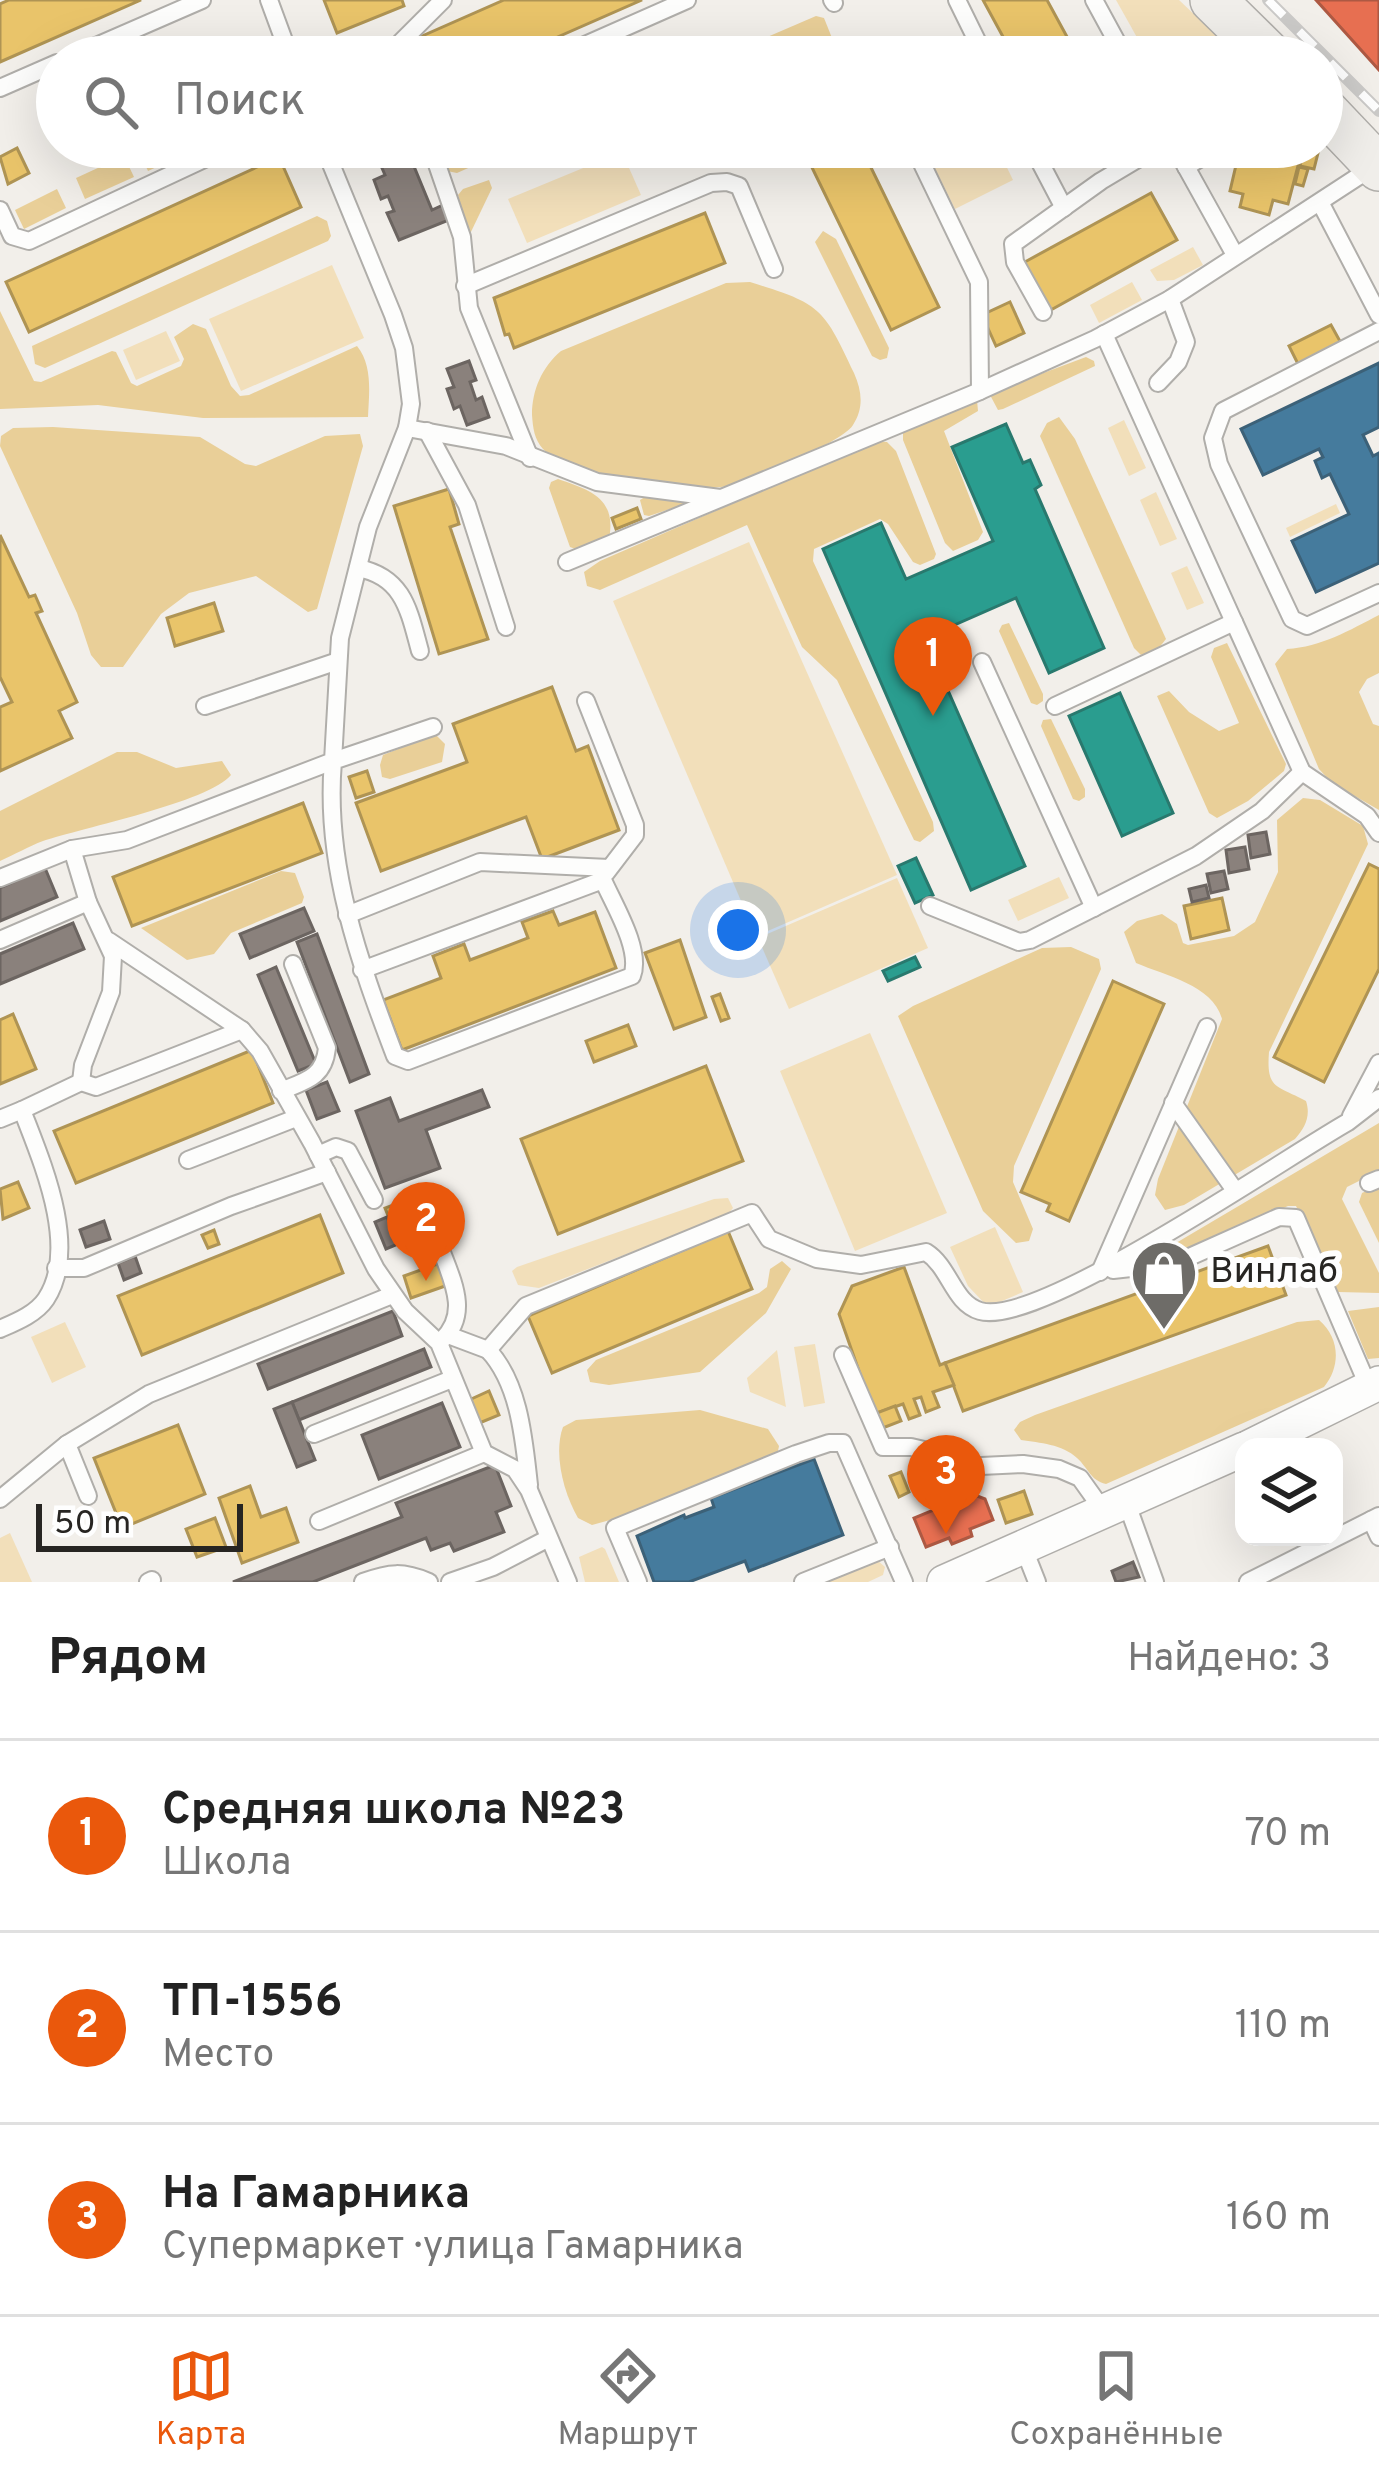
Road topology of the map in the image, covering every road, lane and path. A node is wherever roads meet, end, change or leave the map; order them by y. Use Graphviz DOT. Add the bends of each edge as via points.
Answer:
graph roads {
  1 [pos="202,0"];
  2 [pos="269,0"];
  3 [pos="443,0"];
  4 [pos="687,0"];
  5 [pos="957,0"];
  6 [pos="1094,0"];
  7 [pos="1214,0"];
  8 [pos="119,36"];
  9 [pos="282,36"];
  10 [pos="408,36"];
  11 [pos="606,36"];
  12 [pos="975,36"];
  13 [pos="1114,36"];
  14 [pos="1250,36"];
  15 [pos="36,72"];
  16 [pos="0,88"];
  17 [pos="1343,130"];
  18 [pos="1378,167"];
  19 [pos="185,168"];
  20 [pos="332,168"];
  21 [pos="438,168"];
  22 [pos="924,168"];
  23 [pos="1044,168"];
  24 [pos="1125,168"];
  25 [pos="1187,168"];
  26 [pos="1321,204"];
  27 [pos="1064,208"];
  28 [pos="0,210"];
  29 [pos="1235,255"];
  30 [pos="774,269"];
  31 [pos="464,286"];
  32 [pos="1171,299"];
  33 [pos="1042,312"];
  34 [pos="1379,315"];
  35 [pos="1379,331"];
  36 [pos="1104,334"];
  37 [pos="1157,383"];
  38 [pos="980,391"];
  39 [pos="406,428"];
  40 [pos="427,431"];
  41 [pos="530,458"];
  42 [pos="722,499"];
  43 [pos="567,562"];
  44 [pos="358,568"];
  45 [pos="1379,593"];
  46 [pos="1234,622"];
  47 [pos="506,627"];
  48 [pos="420,651"];
  49 [pos="335,662"];
  50 [pos="982,662"];
  51 [pos="586,701"];
  52 [pos="205,706"];
  53 [pos="1054,706"];
  54 [pos="433,728"];
  55 [pos="333,761"];
  56 [pos="1302,772"];
  57 [pos="1379,833"];
  58 [pos="72,849"];
  59 [pos="606,874"];
  60 [pos="0,878"];
  61 [pos="88,902"];
  62 [pos="930,906"];
  63 [pos="1094,908"];
  64 [pos="347,915"];
  65 [pos="0,940"];
  66 [pos="108,941"];
  67 [pos="293,964"];
  68 [pos="362,970"];
  69 [pos="1207,1027"];
  70 [pos="242,1030"];
  71 [pos="1379,1063"];
  72 [pos="81,1082"];
  73 [pos="281,1091"];
  74 [pos="1379,1098"];
  75 [pos="1174,1103"];
  76 [pos="22,1110"];
  77 [pos="296,1118"];
  78 [pos="0,1119"];
  79 [pos="1348,1122"];
  80 [pos="318,1155"];
  81 [pos="188,1160"];
  82 [pos="327,1172"];
  83 [pos="1234,1189"];
  84 [pos="374,1200"];
  85 [pos="440,1247"];
  86 [pos="56,1268"];
  87 [pos="1100,1273"];
  88 [pos="392,1295"];
  89 [pos="0,1329"];
  90 [pos="443,1339"];
  91 [pos="488,1350"];
  92 [pos="844,1355"];
  93 [pos="452,1379"];
  94 [pos="1374,1386"];
  95 [pos="314,1434"];
  96 [pos="1267,1438"];
  97 [pos="67,1444"];
  98 [pos="484,1453"];
  99 [pos="1235,1453"];
  100 [pos="530,1490"];
  101 [pos="88,1496"];
  102 [pos="0,1499"];
  103 [pos="1116,1509"];
  104 [pos="319,1521"];
  105 [pos="1376,1524"];
  106 [pos="547,1540"];
  107 [pos="890,1547"];
  108 [pos="1024,1549"];
  109 [pos="392,1577"];
  110 [pos="363,1582"];
  111 [pos="429,1582"];
  112 [pos="450,1582"];
  113 [pos="568,1582"];
  114 [pos="638,1582"];
  115 [pos="802,1582"];
  116 [pos="904,1582"];
  117 [pos="944,1582"];
  118 [pos="1037,1582"];
  119 [pos="1155,1582"];
  120 [pos="1248,1582"];
  1 -- 8 [label="lane"];
  2 -- 9 [label="lane"];
  3 -- 10 [label="lane"];
  4 -- 11 [label="lane"];
  5 -- 12 [label="lane"];
  6 -- 13 [label="lane"];
  7 -- 14 [label="main road"];
  15 -- 16 [label="lane"];
  17 -- 18 [label="main road"];
  18 -- 26 [label="lane"];
  19 -- 28 [label="lane" via="29,241 12,236"];
  20 -- 39 [label="lane" via="404,348"];
  21 -- 31 [label="lane" via="462,237"];
  22 -- 38 [label="lane" via="979,282"];
  23 -- 27 [label="lane"];
  24 -- 27 [label="lane"];
  25 -- 29 [label="lane"];
  26 -- 29 [label="lane"];
  26 -- 34 [label="lane"];
  27 -- 33 [label="lane" via="1011,250"];
  29 -- 32 [label="lane"];
  30 -- 31 [label="lane" via="739,186 727,182"];
  31 -- 41 [label="lane"];
  32 -- 36 [label="lane"];
  32 -- 37 [label="lane" via="1186,342"];
  35 -- 45 [label="lane" via="1223,411 1213,438 1292,620 1306,626"];
  36 -- 38 [label="lane"];
  36 -- 46 [label="lane"];
  38 -- 42 [label="lane"];
  39 -- 40 [label="lane"];
  39 -- 44 [label="lane"];
  40 -- 41 [label="lane"];
  40 -- 47 [label="lane" via="467,505"];
  41 -- 42 [label="lane" via="613,486"];
  42 -- 43 [label="lane"];
  44 -- 48 [label="lane" via="394,582 404,595"];
  44 -- 49 [label="lane"];
  46 -- 53 [label="lane"];
  46 -- 56 [label="lane"];
  49 -- 52 [label="lane"];
  49 -- 55 [label="lane"];
  50 -- 63 [label="lane"];
  51 -- 59 [label="lane" via="635,825"];
  54 -- 55 [label="lane"];
  55 -- 58 [label="lane" via="127,840"];
  55 -- 64 [label="lane" via="332,831"];
  56 -- 57 [label="lane"];
  56 -- 63 [label="lane" via="1235,832"];
  58 -- 60 [label="lane"];
  58 -- 61 [label="lane"];
  59 -- 64 [label="lane" via="480,862"];
  59 -- 68 [label="lane"];
  59 -- 68 [label="lane" via="634,955 632,976 408,1061 395,1056"];
  61 -- 65 [label="lane"];
  61 -- 66 [label="lane"];
  62 -- 63 [label="lane" via="1019,942"];
  64 -- 68 [label="lane"];
  66 -- 70 [label="lane"];
  66 -- 72 [label="lane" via="112,986"];
  67 -- 73 [label="lane" via="327,1057 314,1078"];
  69 -- 75 [label="lane"];
  70 -- 72 [label="lane" via="96,1087"];
  70 -- 73 [label="lane"];
  71 -- 79 [label="lane"];
  72 -- 76 [label="lane"];
  73 -- 77 [label="lane"];
  74 -- 79 [label="lane"];
  75 -- 83 [label="lane"];
  75 -- 87 [label="lane"];
  76 -- 78 [label="lane"];
  76 -- 86 [label="lane" via="50,1185"];
  77 -- 80 [label="lane"];
  77 -- 81 [label="lane"];
  79 -- 83 [label="lane"];
  80 -- 82 [label="lane"];
  80 -- 84 [label="lane" via="348,1151"];
  82 -- 86 [label="lane" via="84,1268"];
  82 -- 88 [label="lane"];
  83 -- 87 [label="lane"];
  85 -- 90 [label="lane" via="458,1317"];
  86 -- 89 [label="lane" via="46,1299"];
  87 -- 91 [label="lane" via="996,1314 963,1302 926,1252 861,1265 817,1259 778,1245 752,1213 526,1306"];
  87 -- 94 [label="lane" via="1176,1263 1279,1217 1296,1218"];
  88 -- 90 [label="lane"];
  88 -- 97 [label="lane" via="149,1394"];
  90 -- 91 [label="lane"];
  90 -- 93 [label="lane"];
  91 -- 100 [label="lane" via="523,1429"];
  92 -- 103 [label="lane" via="883,1447 941,1454 960,1467 1059,1469"];
  93 -- 95 [label="lane"];
  93 -- 98 [label="lane"];
  94 -- 96 [label="street"];
  97 -- 101 [label="lane"];
  97 -- 102 [label="lane"];
  98 -- 100 [label="lane" via="515,1468"];
  98 -- 104 [label="lane"];
  99 -- 103 [label="street"];
  100 -- 106 [label="lane"];
  103 -- 108 [label="street"];
  103 -- 119 [label="lane"];
  105 -- 120 [label="lane"];
  106 -- 112 [label="lane"];
  106 -- 113 [label="lane"];
  107 -- 114 [label="lane" via="852,1455 844,1443 829,1443 616,1528"];
  107 -- 115 [label="lane"];
  107 -- 116 [label="lane"];
  108 -- 117 [label="street"];
  108 -- 118 [label="lane"];
  109 -- 110 [label="lane"];
  109 -- 111 [label="lane" via="405,1572"];
}
